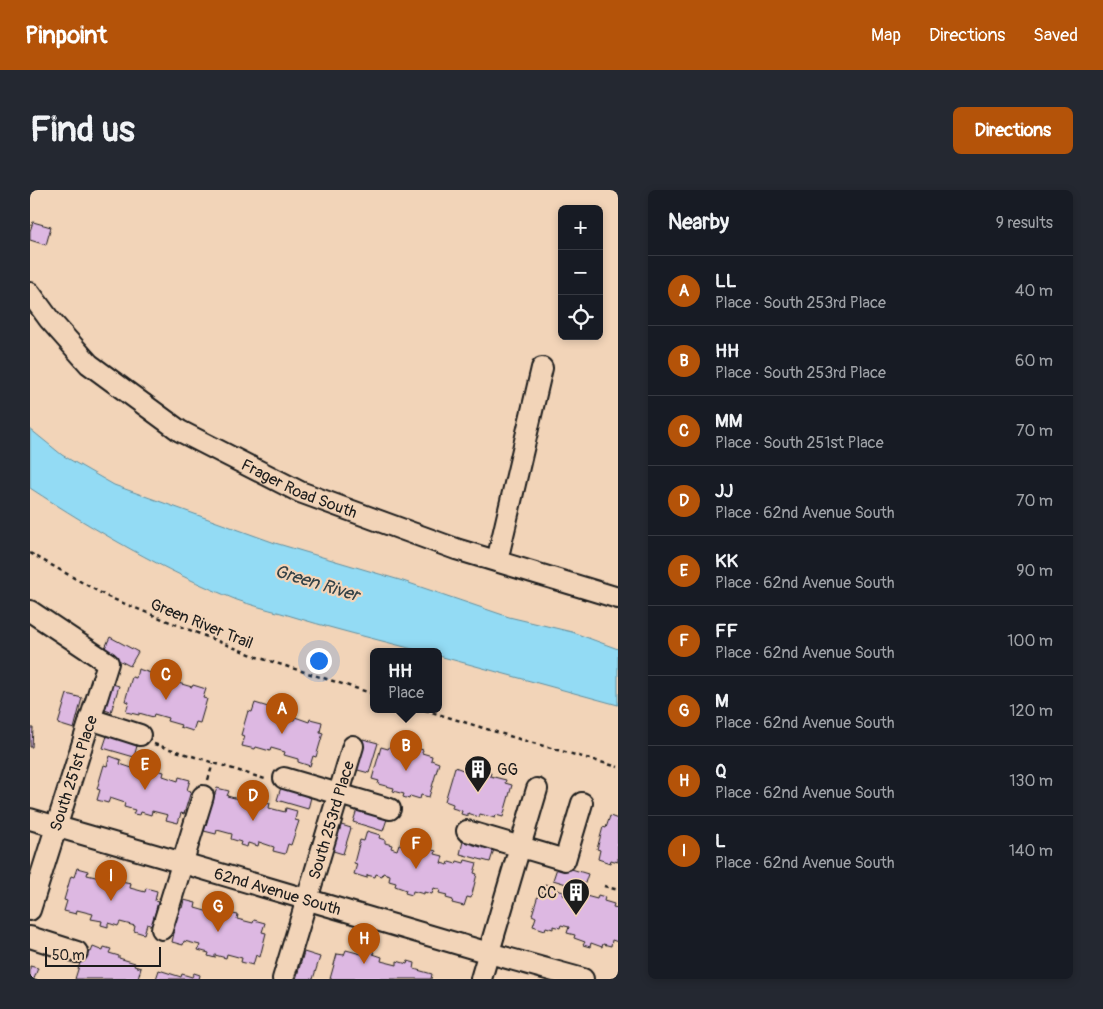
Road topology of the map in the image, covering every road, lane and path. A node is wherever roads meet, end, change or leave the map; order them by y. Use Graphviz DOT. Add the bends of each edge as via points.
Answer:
graph roads {
  1 [pos="30,293"];
  2 [pos="542,368"];
  3 [pos="30,553"];
  4 [pos="497,561"];
  5 [pos="618,598"];
  6 [pos="30,611"];
  7 [pos="370,693"];
  8 [pos="435,713"];
  9 [pos="90,719"];
  10 [pos="140,735"];
  11 [pos="353,746"];
  12 [pos="618,767"];
  13 [pos="284,778"];
  14 [pos="538,789"];
  15 [pos="339,794"];
  16 [pos="203,796"];
  17 [pos="582,803"];
  18 [pos="390,809"];
  19 [pos="30,819"];
  20 [pos="56,826"];
  21 [pos="467,831"];
  22 [pos="520,847"];
  23 [pos="183,863"];
  24 [pos="604,886"];
  25 [pos="618,890"];
  26 [pos="307,899"];
  27 [pos="30,910"];
  28 [pos="162,929"];
  29 [pos="30,937"];
  30 [pos="77,952"];
  31 [pos="489,953"];
  32 [pos="283,979"];
  33 [pos="481,979"];
  34 [pos="583,979"];
  1 -- 4 [label="street, Frager Road South" via="90,364 180,431 300,492"];
  2 -- 4 [label="street"];
  3 -- 7 [label="path, Green River Trail" via="108,597 257,657"];
  4 -- 5 [label="street, Frager Road South"];
  6 -- 9 [label="street, South 251st Place" via="108,664"];
  8 -- 12 [label="path"];
  9 -- 10 [label="street"];
  9 -- 20 [label="street, South 251st Place"];
  10 -- 13 [label="path" via="138,740 282,784"];
  11 -- 15 [label="street, South 253rd Place"];
  13 -- 15 [label="street"];
  14 -- 22 [label="street"];
  15 -- 18 [label="street"];
  15 -- 26 [label="street, South 253rd Place"];
  16 -- 23 [label="street"];
  17 -- 22 [label="street" via="565,860"];
  19 -- 20 [label="street, 62nd Avenue South"];
  20 -- 23 [label="street, 62nd Avenue South"];
  20 -- 27 [label="street, South 251st Place"];
  21 -- 22 [label="street"];
  22 -- 31 [label="street"];
  23 -- 26 [label="street, 62nd Avenue South"];
  23 -- 28 [label="street"];
  24 -- 25 [label="path"];
  26 -- 31 [label="street, 62nd Avenue South"];
  26 -- 32 [label="street, South 253rd Place"];
  29 -- 30 [label="street"];
  31 -- 33 [label="street"];
  31 -- 34 [label="street, 62nd Avenue South"];
}
